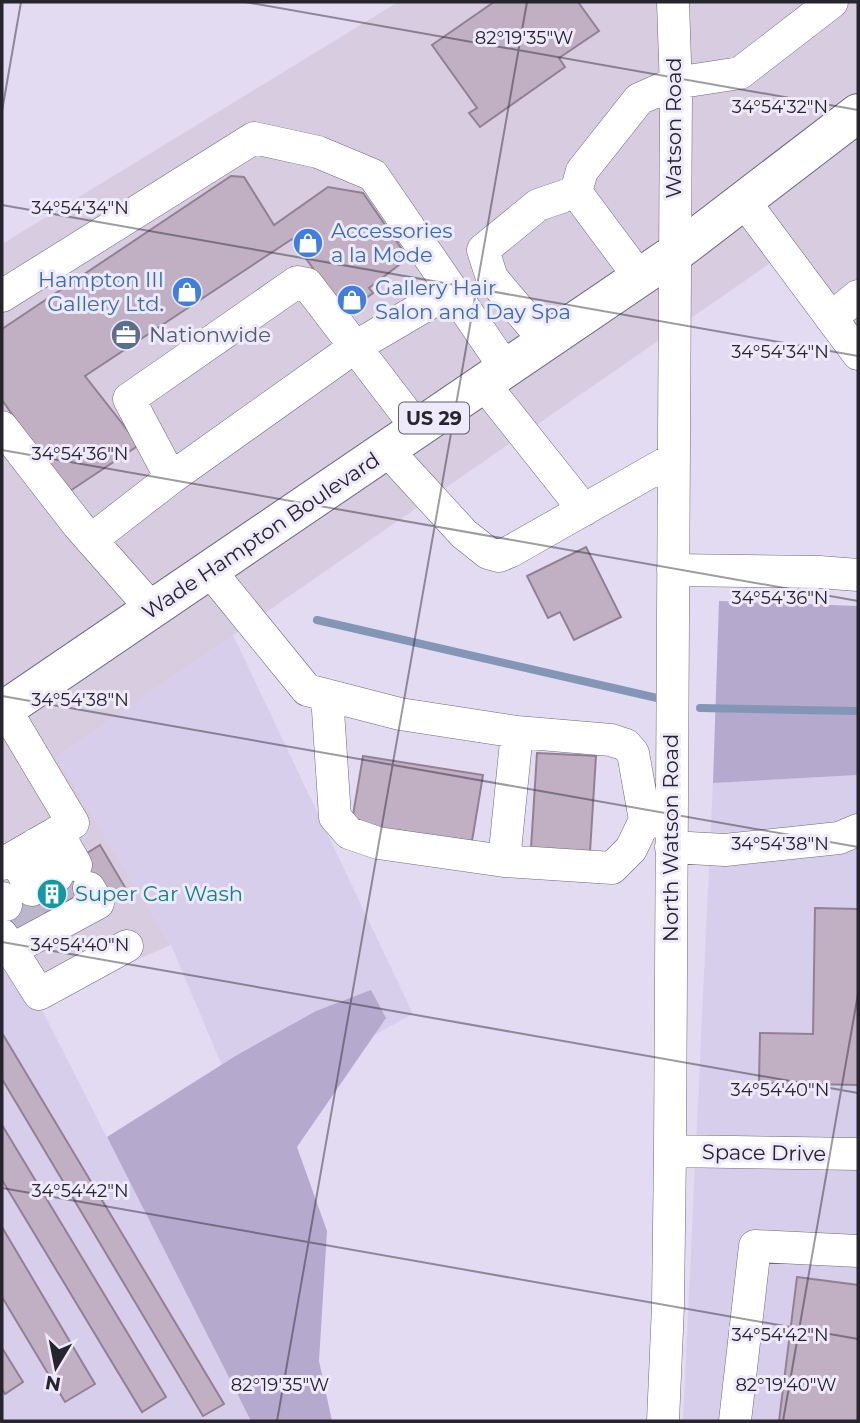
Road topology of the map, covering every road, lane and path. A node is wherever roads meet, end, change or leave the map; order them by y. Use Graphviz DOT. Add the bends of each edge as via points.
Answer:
graph roads {
  1 [pos="673,2"];
  2 [pos="832,2"];
  3 [pos="676,83"];
  4 [pos="858,113"];
  5 [pos="576,192"];
  6 [pos="744,201"];
  7 [pos="674,254"];
  8 [pos="639,278"];
  9 [pos="452,290"];
  10 [pos="2,296"];
  11 [pos="858,296"];
  12 [pos="831,318"];
  13 [pos="545,342"];
  14 [pos="355,347"];
  15 [pos="858,354"];
  16 [pos="495,377"];
  17 [pos="2,426"];
  18 [pos="418,429"];
  19 [pos="387,450"];
  20 [pos="673,459"];
  21 [pos="171,478"];
  22 [pos="584,510"];
  23 [pos="91,540"];
  24 [pos="673,570"];
  25 [pos="210,571"];
  26 [pos="858,575"];
  27 [pos="153,610"];
  28 [pos="327,695"];
  29 [pos="3,710"];
  30 [pos="517,732"];
  31 [pos="662,830"];
  32 [pos="858,830"];
  33 [pos="22,853"];
  34 [pos="504,861"];
  35 [pos="38,911"];
  36 [pos="127,946"];
  37 [pos="670,1151"];
  38 [pos="858,1154"];
  39 [pos="858,1251"];
  40 [pos="663,1421"];
  41 [pos="735,1421"];
  1 -- 3 [label="street, Watson Road"];
  2 -- 3 [label="street" via="740,73"];
  3 -- 5 [label="street" via="639,99 582,171"];
  3 -- 7 [label="street, Watson Road"];
  4 -- 6 [label="main road, Wade Hampton Boulevard / US 29"];
  5 -- 8 [label="street"];
  5 -- 13 [label="street" via="538,205 483,250 492,278"];
  6 -- 7 [label="main road, Wade Hampton Boulevard / US 29"];
  6 -- 12 [label="street"];
  7 -- 8 [label="main road, Wade Hampton Boulevard / US 29"];
  7 -- 20 [label="street, North Watson Road"];
  8 -- 13 [label="main road, Wade Hampton Boulevard / US 29"];
  9 -- 10 [label="street" via="373,175 318,152 254,138"];
  9 -- 14 [label="street"];
  9 -- 16 [label="street"];
  11 -- 12 [label="street"];
  12 -- 15 [label="street"];
  13 -- 16 [label="main road, Wade Hampton Boulevard / US 29"];
  14 -- 18 [label="street"];
  14 -- 21 [label="street"];
  14 -- 21 [label="street" via="307,284 297,282 129,399"];
  16 -- 18 [label="main road, Wade Hampton Boulevard / US 29"];
  16 -- 22 [label="street"];
  17 -- 23 [label="street"];
  18 -- 19 [label="main road, Wade Hampton Boulevard / US 29"];
  19 -- 22 [label="street" via="464,534 488,553 499,556 511,551"];
  19 -- 25 [label="main road, Wade Hampton Boulevard / US 29"];
  20 -- 22 [label="street"];
  20 -- 24 [label="street, North Watson Road"];
  21 -- 23 [label="street"];
  23 -- 27 [label="street"];
  24 -- 26 [label="street"];
  24 -- 31 [label="street, North Watson Road"];
  25 -- 27 [label="main road, Wade Hampton Boulevard / US 29"];
  25 -- 28 [label="street" via="307,690"];
  27 -- 29 [label="main road, Wade Hampton Boulevard / US 29"];
  28 -- 30 [label="street" via="400,713"];
  28 -- 34 [label="street" via="335,817 349,833 378,843"];
  29 -- 33 [label="street" via="73,823"];
  30 -- 31 [label="street" via="626,745"];
  30 -- 34 [label="street"];
  31 -- 32 [label="street" via="725,850 839,838"];
  31 -- 34 [label="street" via="631,849 612,869"];
  31 -- 37 [label="street, North Watson Road"];
  33 -- 35 [label="street"];
  33 -- 35 [label="street"];
  35 -- 36 [label="street" via="38,994"];
  37 -- 38 [label="street, Space Drive"];
  37 -- 40 [label="street, North Watson Road"];
  39 -- 41 [label="street" via="755,1246"];
}
